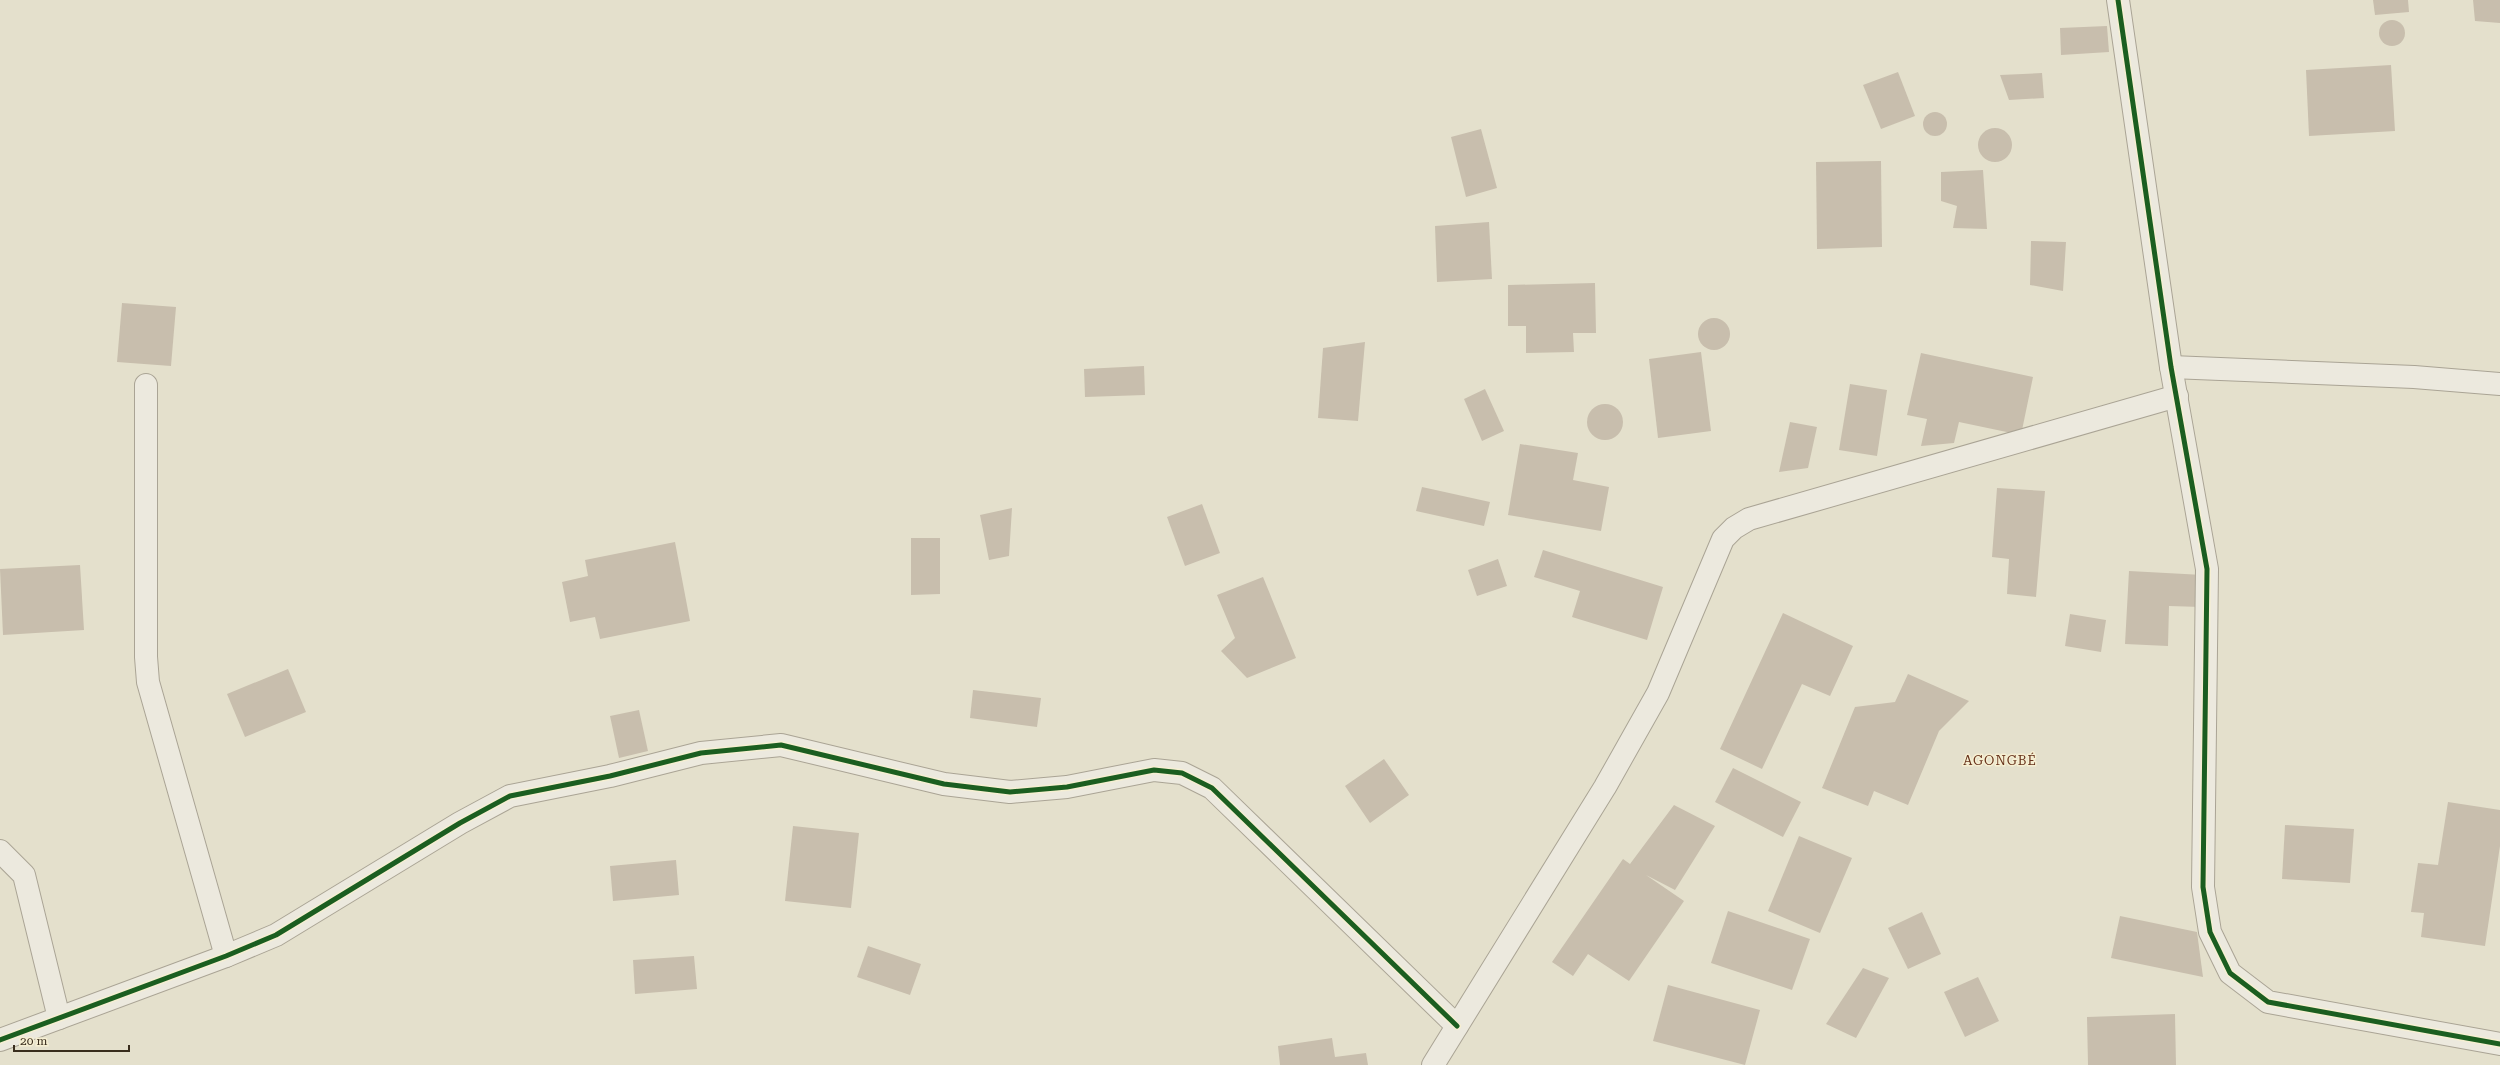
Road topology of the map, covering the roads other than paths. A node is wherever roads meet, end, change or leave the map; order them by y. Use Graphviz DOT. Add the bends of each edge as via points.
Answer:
graph roads {
  1 [pos="2118,0"];
  2 [pos="2171,367"];
  3 [pos="2500,384"];
  4 [pos="146,385"];
  5 [pos="2176,396"];
  6 [pos="0,851"];
  7 [pos="226,956"];
  8 [pos="59,1018"];
  9 [pos="1457,1026"];
  10 [pos="0,1040"];
  11 [pos="2500,1044"];
  12 [pos="1433,1065"];
  1 -- 2 [label="street"];
  2 -- 3 [label="street" via="2414,377"];
  2 -- 5 [label="street"];
  4 -- 7 [label="street" via="148,682"];
  5 -- 9 [label="street" via="1749,519 1734,528 1723,539 1658,692 1605,787"];
  5 -- 11 [label="street" via="2207,569 2203,887 2210,932 2230,973 2268,1002"];
  6 -- 8 [label="street" via="24,875"];
  7 -- 8 [label="street"];
  7 -- 9 [label="street" via="276,935 460,823 510,796 610,776 701,753 781,745 944,784 1010,792 1067,787 1154,770 1182,773 1212,788"];
  8 -- 10 [label="street"];
  9 -- 12 [label="street"];
}
